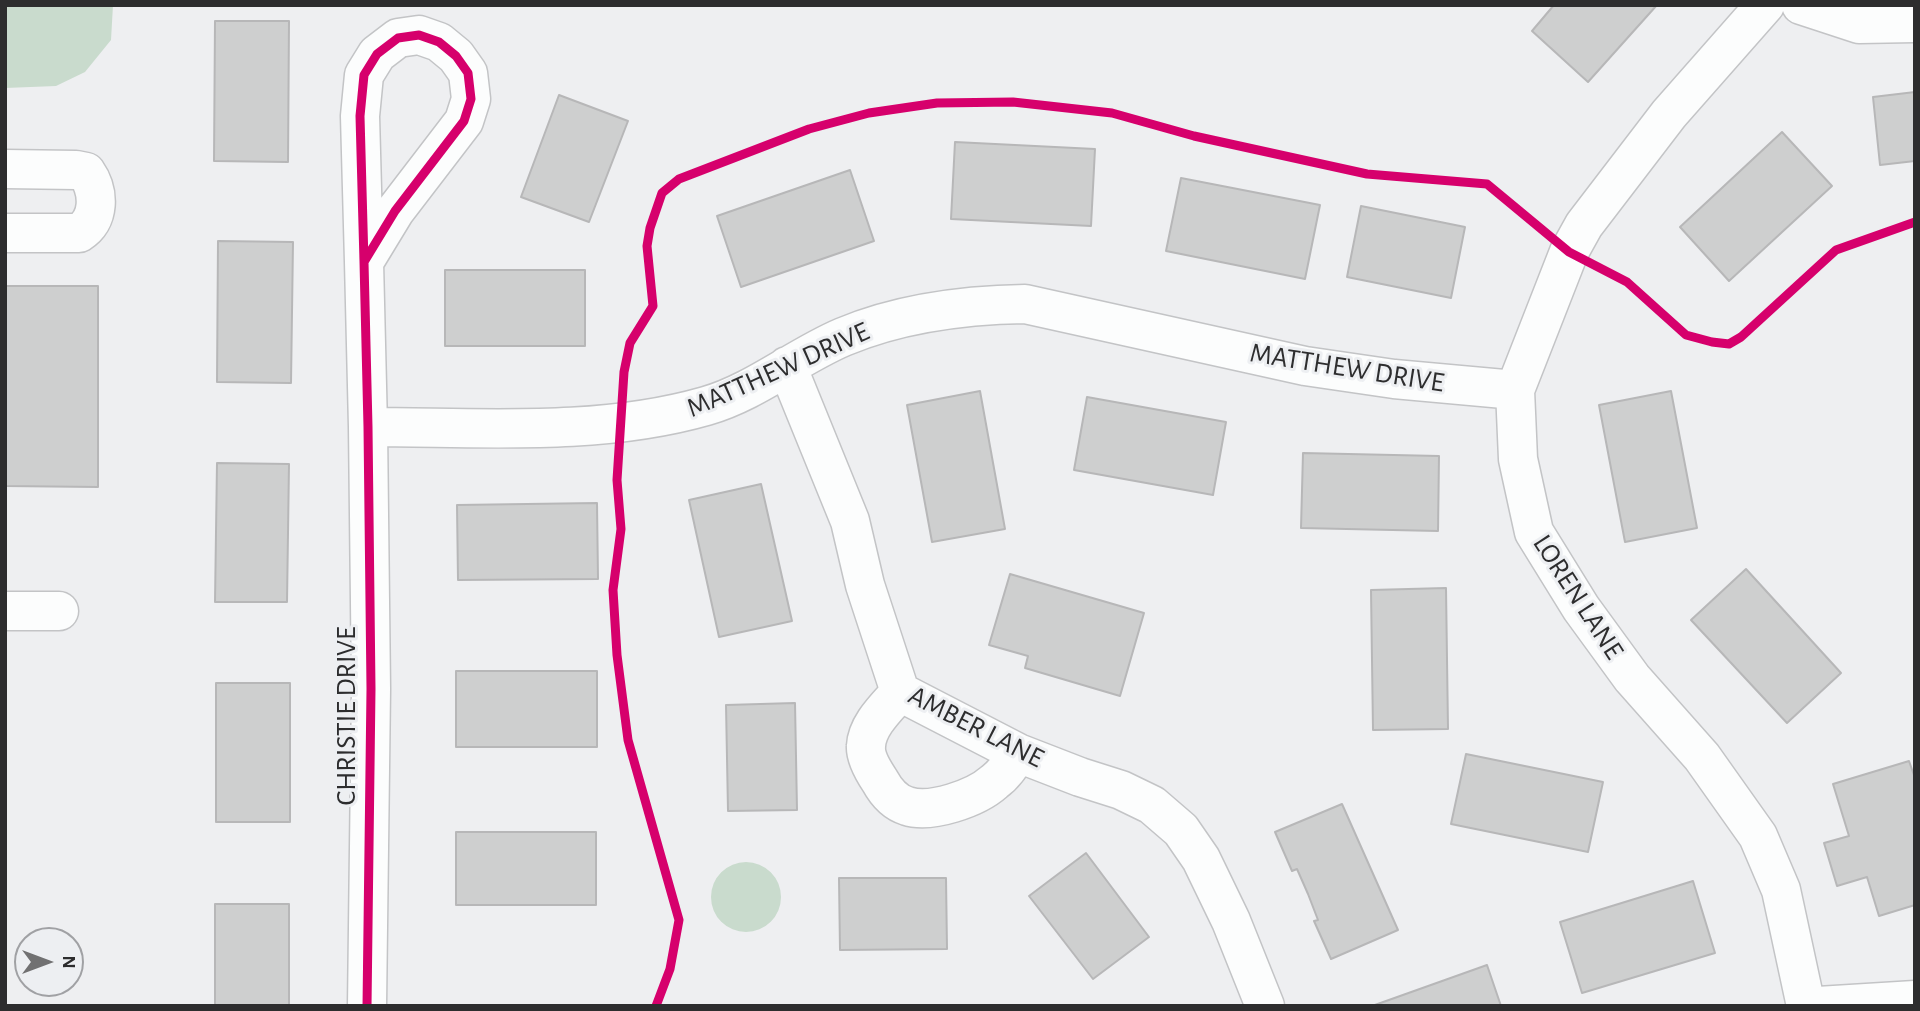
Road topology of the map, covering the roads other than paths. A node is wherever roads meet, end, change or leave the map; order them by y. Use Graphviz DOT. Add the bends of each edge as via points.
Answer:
graph roads {
  1 [pos="1765,5"];
  2 [pos="1801,5"];
  3 [pos="1915,23"];
  4 [pos="5,169"];
  5 [pos="5,233"];
  6 [pos="364,262"];
  7 [pos="787,366"];
  8 [pos="1515,390"];
  9 [pos="368,427"];
  10 [pos="5,611"];
  11 [pos="59,611"];
  12 [pos="900,692"];
  13 [pos="1018,752"];
  14 [pos="1915,1000"];
  15 [pos="367,1006"];
  16 [pos="1265,1006"];
  17 [pos="1805,1006"];
  18 [pos="1818,1006"];
  1 -- 8 [label="street, LOREN LANE" via="1669,114 1584,225"];
  2 -- 3 [label="street" via="1859,24"];
  4 -- 5 [label="street" via="86,172 96,192 93,219 79,233"];
  6 -- 6 [label="street, CHRISTIE DRIVE" via="360,116 365,75 377,54 398,38 419,35 456,55 468,73 471,99 464,121 395,211"];
  6 -- 9 [label="street, CHRISTIE DRIVE"];
  7 -- 8 [label="street, MATTHEW DRIVE" via="844,336 911,316 979,304 1025,304 1305,366"];
  7 -- 9 [label="street, MATTHEW DRIVE" via="710,405 621,425"];
  7 -- 12 [label="street, AMBER LANE" via="850,521 865,585"];
  8 -- 17 [label="street, LOREN LANE" via="1518,459 1534,532 1624,668 1702,757 1758,836 1781,890"];
  9 -- 15 [label="street, CHRISTIE DRIVE"];
  10 -- 11 [label="street"];
  12 -- 13 [label="street, AMBER LANE"];
  12 -- 13 [label="street" via="876,720 866,747 887,794 908,807 965,800 993,784"];
  13 -- 16 [label="street, AMBER LANE" via="1121,790 1152,805 1181,830 1231,920"];
  14 -- 18 [label="street"];
}
